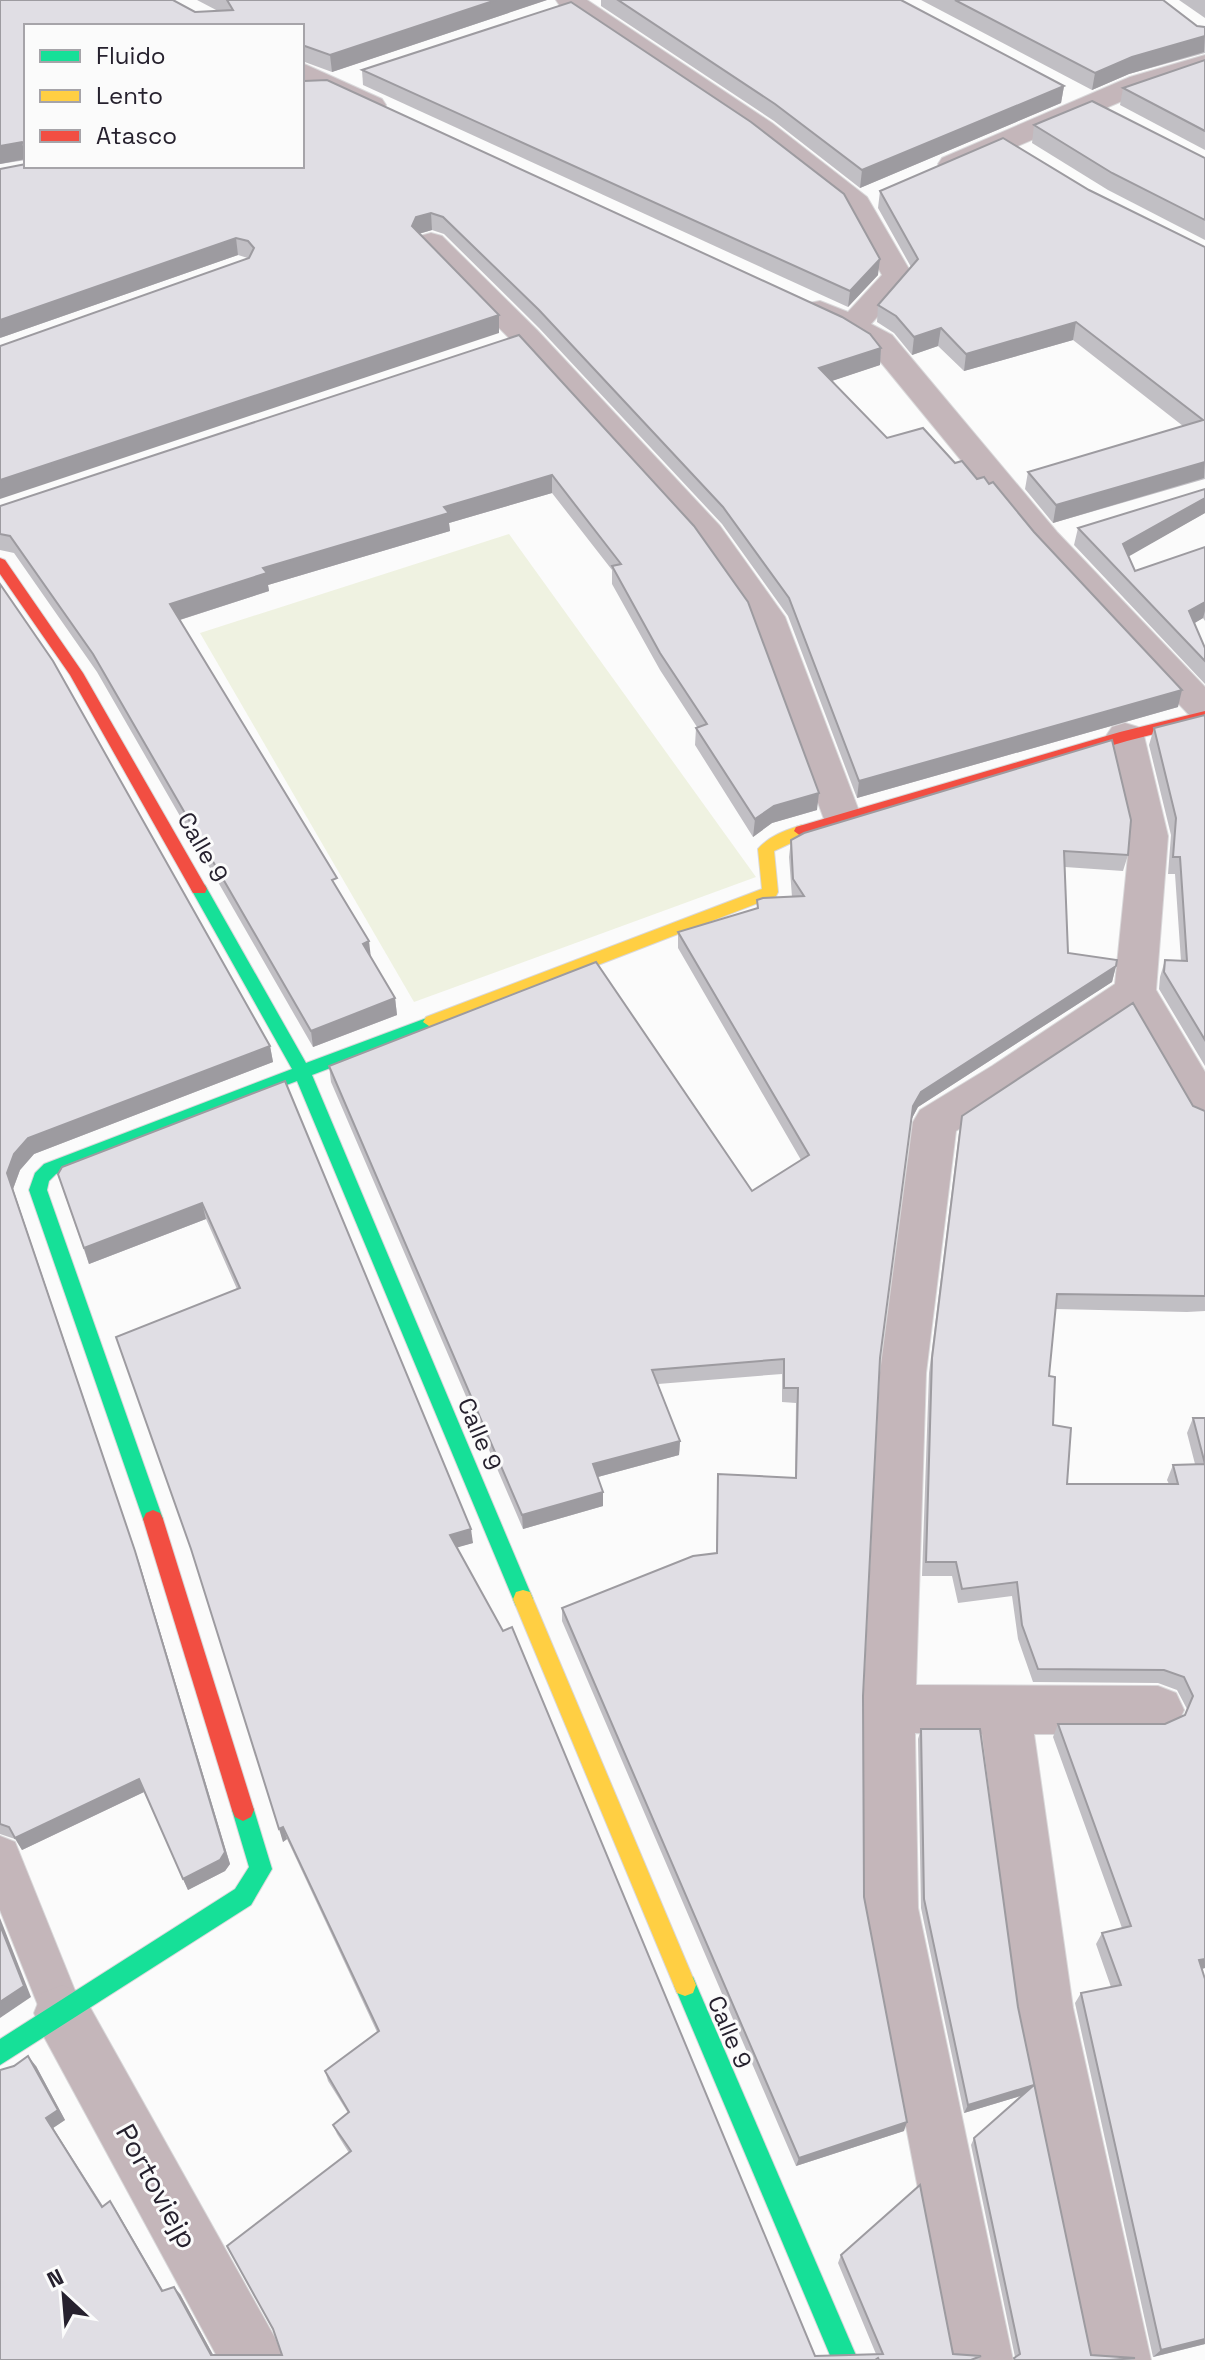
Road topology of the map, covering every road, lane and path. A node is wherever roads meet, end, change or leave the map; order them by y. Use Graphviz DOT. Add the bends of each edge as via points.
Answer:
graph roads {
  1 [pos="571,4"];
  2 [pos="1205,63"];
  3 [pos="372,71"];
  4 [pos="1065,88"];
  5 [pos="315,89"];
  6 [pos="1094,103"];
  7 [pos="399,118"];
  8 [pos="1122,119"];
  9 [pos="1005,142"];
  10 [pos="1032,159"];
  11 [pos="924,175"];
  12 [pos="884,192"];
  13 [pos="857,203"];
  14 [pos="431,242"];
  15 [pos="796,299"];
  16 [pos="853,325"];
  17 [pos="0,563"];
  18 [pos="1205,709"];
  19 [pos="1205,716"];
  20 [pos="1125,736"];
  21 [pos="843,819"];
  22 [pos="1135,991"];
  23 [pos="302,1071"];
  24 [pos="1205,1109"];
  25 [pos="889,1709"];
  26 [pos="1005,1710"];
  27 [pos="1158,1710"];
  28 [pos="0,1856"];
  29 [pos="62,2013"];
  30 [pos="0,2053"];
  31 [pos="253,2360"];
  32 [pos="845,2360"];
  33 [pos="982,2360"];
  34 [pos="1120,2360"];
  1 -- 13 [label="street" via="762,129"];
  2 -- 6 [label="street"];
  3 -- 5 [label="street"];
  4 -- 6 [label="street"];
  5 -- 7 [label="street"];
  6 -- 8 [label="street"];
  6 -- 9 [label="street"];
  9 -- 10 [label="street"];
  9 -- 11 [label="street"];
  12 -- 13 [label="street"];
  13 -- 16 [label="street" via="898,276"];
  14 -- 21 [label="street" via="511,342 708,534 767,617"];
  15 -- 16 [label="street"];
  16 -- 18 [label="street" via="881,342 1060,535"];
  17 -- 23 [label="street, Calle 9" via="76,673"];
  19 -- 20 [label="street"];
  20 -- 21 [label="street"];
  20 -- 22 [label="street" via="1149,836"];
  21 -- 23 [label="street" via="787,836 766,849 770,892"];
  22 -- 24 [label="street"];
  22 -- 25 [label="street" via="935,1122 903,1373"];
  23 -- 29 [label="street" via="50,1169 39,1180 38,1190 168,1564 261,1869 243,1897"];
  23 -- 32 [label="street, Calle 9"];
  25 -- 26 [label="street"];
  25 -- 33 [label="street" via="891,1908"];
  26 -- 27 [label="street"];
  26 -- 34 [label="street" via="1045,2008"];
  28 -- 29 [label="lane"];
  29 -- 30 [label="street"];
  29 -- 31 [label="street, Portoviejp"];
}
